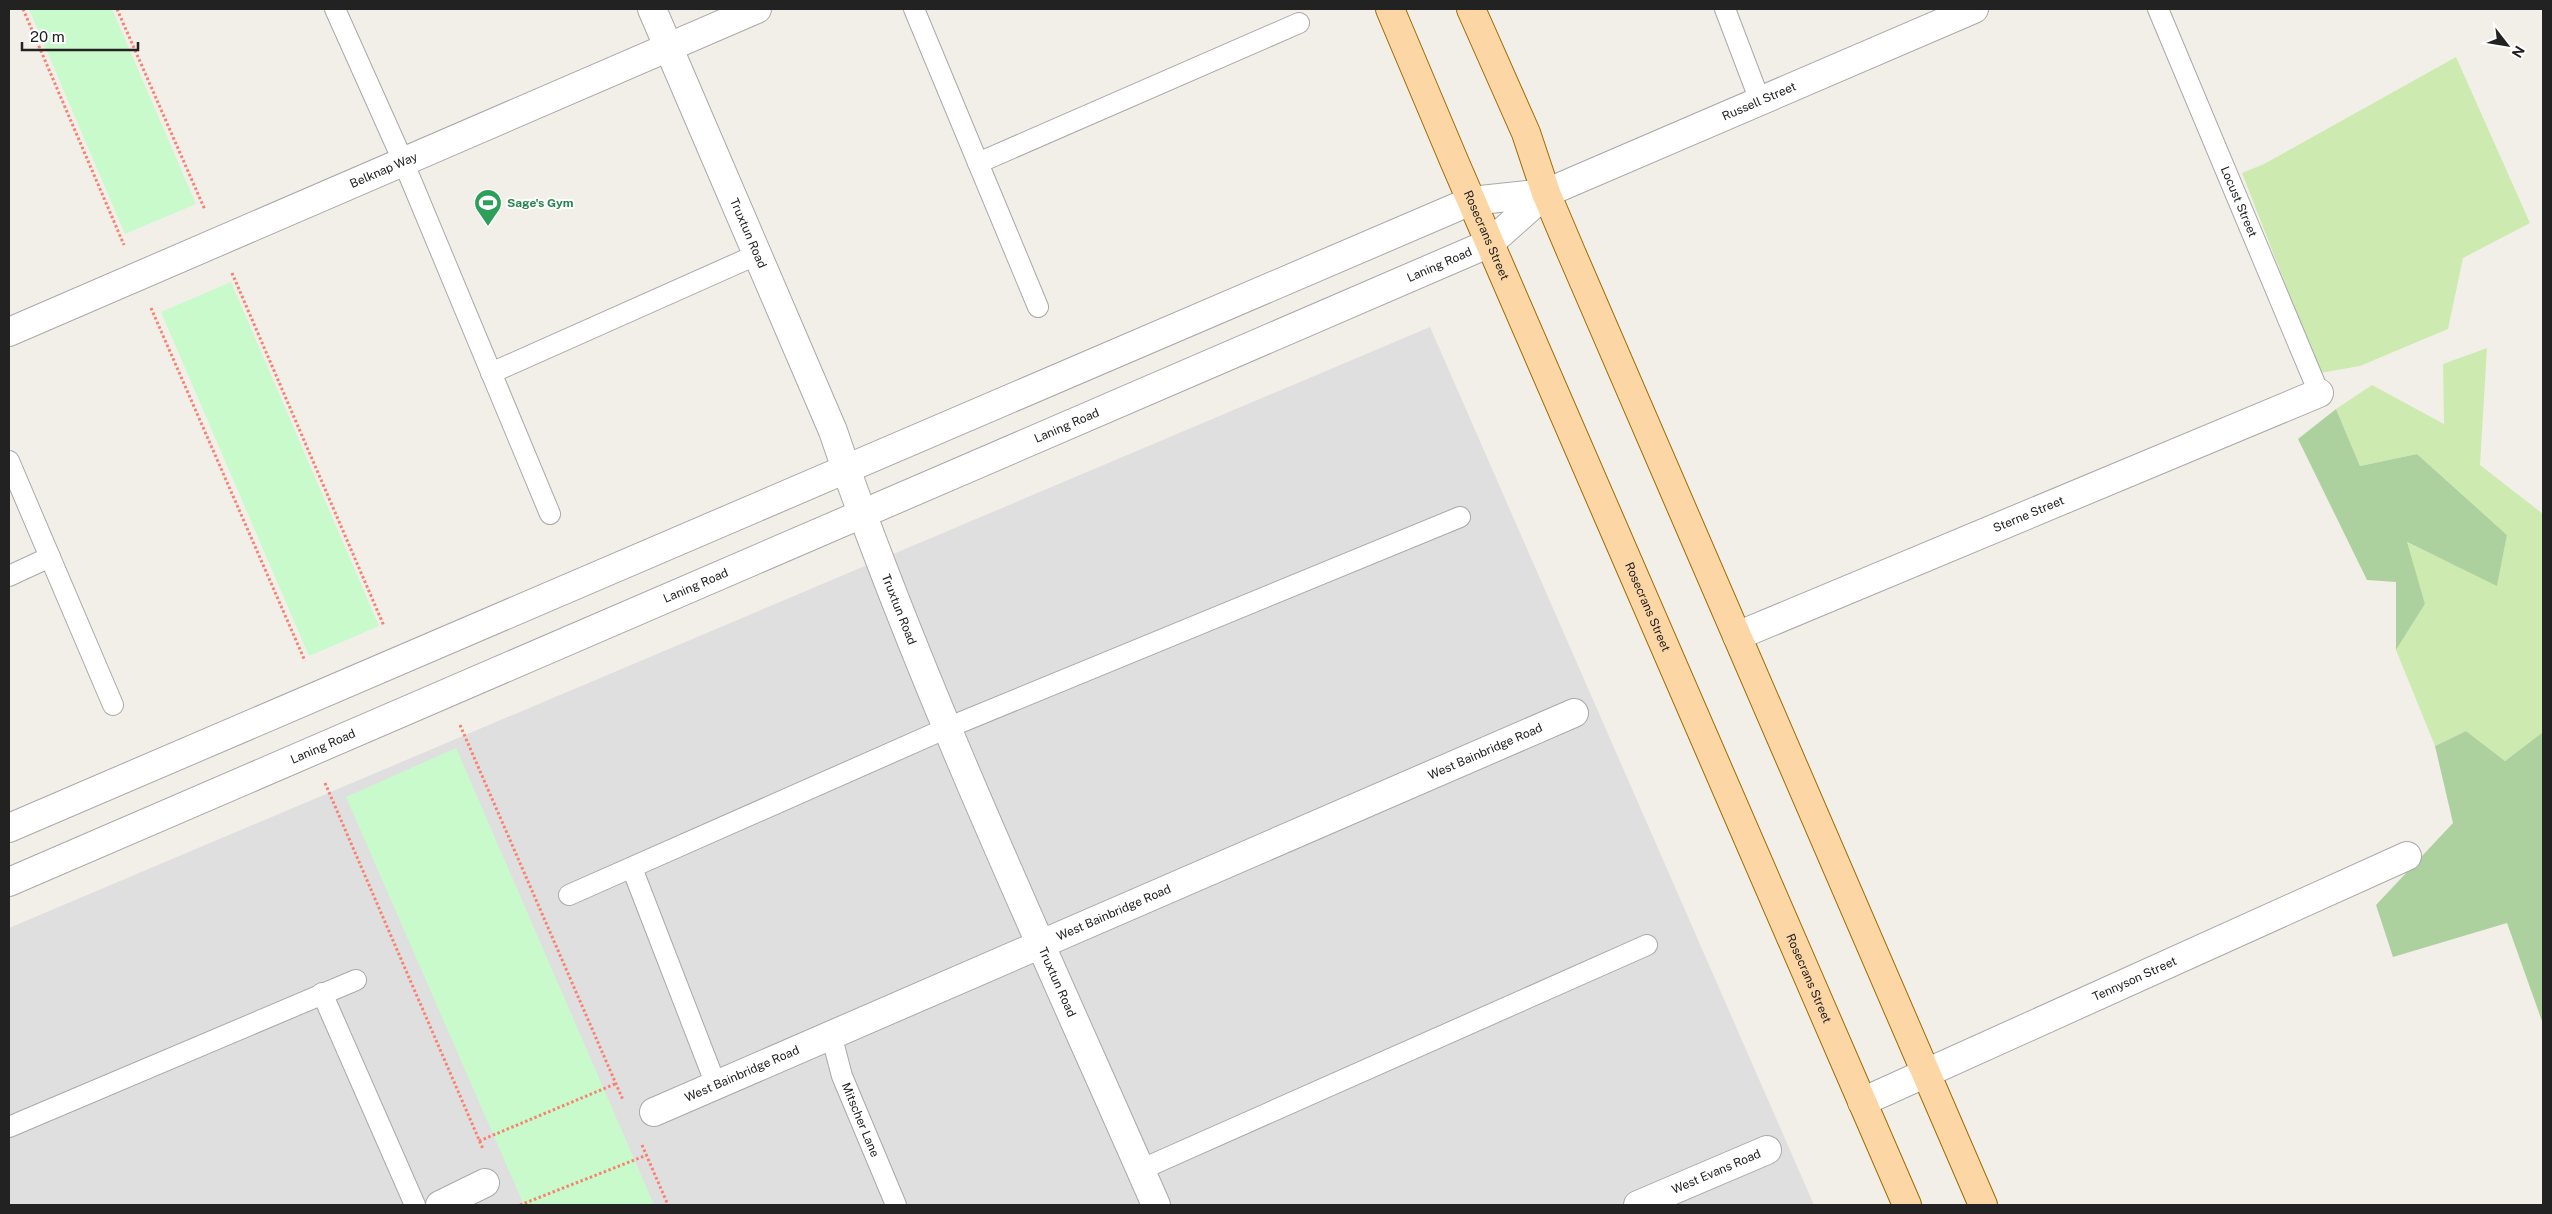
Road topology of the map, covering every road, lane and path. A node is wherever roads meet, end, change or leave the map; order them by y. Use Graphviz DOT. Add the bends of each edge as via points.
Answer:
graph roads {
  1 [pos="23,9"];
  2 [pos="117,9"];
  3 [pos="335,9"];
  4 [pos="652,9"];
  5 [pos="757,9"];
  6 [pos="914,9"];
  7 [pos="1390,9"];
  8 [pos="1471,9"];
  9 [pos="1725,9"];
  10 [pos="1974,9"];
  11 [pos="2158,9"];
  12 [pos="1299,23"];
  13 [pos="668,47"];
  14 [pos="1760,101"];
  15 [pos="403,161"];
  16 [pos="978,163"];
  17 [pos="1546,194"];
  18 [pos="1471,201"];
  19 [pos="218,241"];
  20 [pos="1490,243"];
  21 [pos="756,255"];
  22 [pos="137,276"];
  23 [pos="1038,307"];
  24 [pos="9,332"];
  25 [pos="492,373"];
  26 [pos="2319,393"];
  27 [pos="9,461"];
  28 [pos="846,469"];
  29 [pos="550,514"];
  30 [pos="862,514"];
  31 [pos="1460,516"];
  32 [pos="50,557"];
  33 [pos="9,576"];
  34 [pos="384,626"];
  35 [pos="1737,636"];
  36 [pos="305,661"];
  37 [pos="113,705"];
  38 [pos="1574,713"];
  39 [pos="458,720"];
  40 [pos="947,728"];
  41 [pos="323,777"];
  42 [pos="9,828"];
  43 [pos="2407,856"];
  44 [pos="632,868"];
  45 [pos="9,882"];
  46 [pos="569,895"];
  47 [pos="1040,945"];
  48 [pos="1647,945"];
  49 [pos="356,980"];
  50 [pos="322,993"];
  51 [pos="830,1034"];
  52 [pos="1926,1073"];
  53 [pos="616,1084"];
  54 [pos="716,1085"];
  55 [pos="623,1102"];
  56 [pos="1862,1102"];
  57 [pos="654,1112"];
  58 [pos="9,1127"];
  59 [pos="639,1137"];
  60 [pos="479,1141"];
  61 [pos="1767,1150"];
  62 [pos="646,1155"];
  63 [pos="486,1170"];
  64 [pos="1140,1170"];
  65 [pos="415,1205"];
  66 [pos="440,1205"];
  67 [pos="520,1205"];
  68 [pos="668,1205"];
  69 [pos="896,1205"];
  70 [pos="1156,1205"];
  71 [pos="1638,1205"];
  72 [pos="1907,1205"];
  73 [pos="1983,1205"];
  1 -- 22 [label="path"];
  2 -- 19 [label="path"];
  3 -- 15 [label="lane"];
  4 -- 13 [label="street, Truxtun Road"];
  5 -- 13 [label="street, Belknap Way"];
  6 -- 16 [label="lane"];
  7 -- 18 [label="main road, Rosecrans Street"];
  8 -- 17 [label="main road" via="1526,133"];
  9 -- 14 [label="lane"];
  10 -- 14 [label="street, Russell Street"];
  11 -- 26 [label="lane, Locust Street"];
  12 -- 16 [label="lane"];
  13 -- 15 [label="street, Belknap Way"];
  13 -- 21 [label="street, Truxtun Road"];
  14 -- 17 [label="street, Russell Street"];
  15 -- 19 [label="street, Belknap Way"];
  15 -- 25 [label="lane"];
  16 -- 23 [label="lane"];
  17 -- 18 [label="street"];
  17 -- 20 [label="street, Laning Road"];
  17 -- 35 [label="main road"];
  18 -- 20 [label="main road, Rosecrans Street"];
  18 -- 28 [label="street"];
  19 -- 22 [label="street, Belknap Way"];
  19 -- 34 [label="path"];
  20 -- 30 [label="street, Laning Road"];
  20 -- 56 [label="main road, Rosecrans Street"];
  21 -- 25 [label="lane"];
  21 -- 28 [label="street, Truxtun Road" via="833,431"];
  22 -- 24 [label="street, Belknap Way"];
  22 -- 36 [label="path"];
  25 -- 29 [label="lane"];
  26 -- 35 [label="street, Sterne Street"];
  27 -- 32 [label="lane"];
  28 -- 30 [label="street, Truxtun Road"];
  28 -- 42 [label="street"];
  30 -- 40 [label="street, Truxtun Road"];
  30 -- 45 [label="street, Laning Road"];
  31 -- 40 [label="lane"];
  32 -- 33 [label="lane"];
  32 -- 37 [label="lane"];
  35 -- 52 [label="main road"];
  38 -- 47 [label="street, West Bainbridge Road"];
  39 -- 53 [label="path"];
  40 -- 44 [label="lane"];
  40 -- 47 [label="street, Truxtun Road"];
  41 -- 60 [label="path"];
  43 -- 52 [label="street, Tennyson Street"];
  44 -- 46 [label="lane"];
  44 -- 54 [label="lane"];
  47 -- 51 [label="street, West Bainbridge Road"];
  47 -- 64 [label="street, Truxtun Road"];
  48 -- 64 [label="lane"];
  49 -- 50 [label="lane"];
  50 -- 58 [label="lane"];
  50 -- 65 [label="lane"];
  51 -- 54 [label="street, West Bainbridge Road"];
  51 -- 69 [label="lane, Mitscher Lane" via="842,1076"];
  52 -- 56 [label="street, Tennyson Street"];
  52 -- 73 [label="main road"];
  53 -- 55 [label="path"];
  53 -- 60 [label="path"];
  54 -- 57 [label="street, West Bainbridge Road"];
  56 -- 72 [label="main road, Rosecrans Street"];
  59 -- 62 [label="path"];
  60 -- 63 [label="path"];
  61 -- 71 [label="street, West Evans Road"];
  62 -- 67 [label="path"];
  62 -- 68 [label="path"];
  63 -- 66 [label="street"];
  64 -- 70 [label="street, Truxtun Road"];
}
